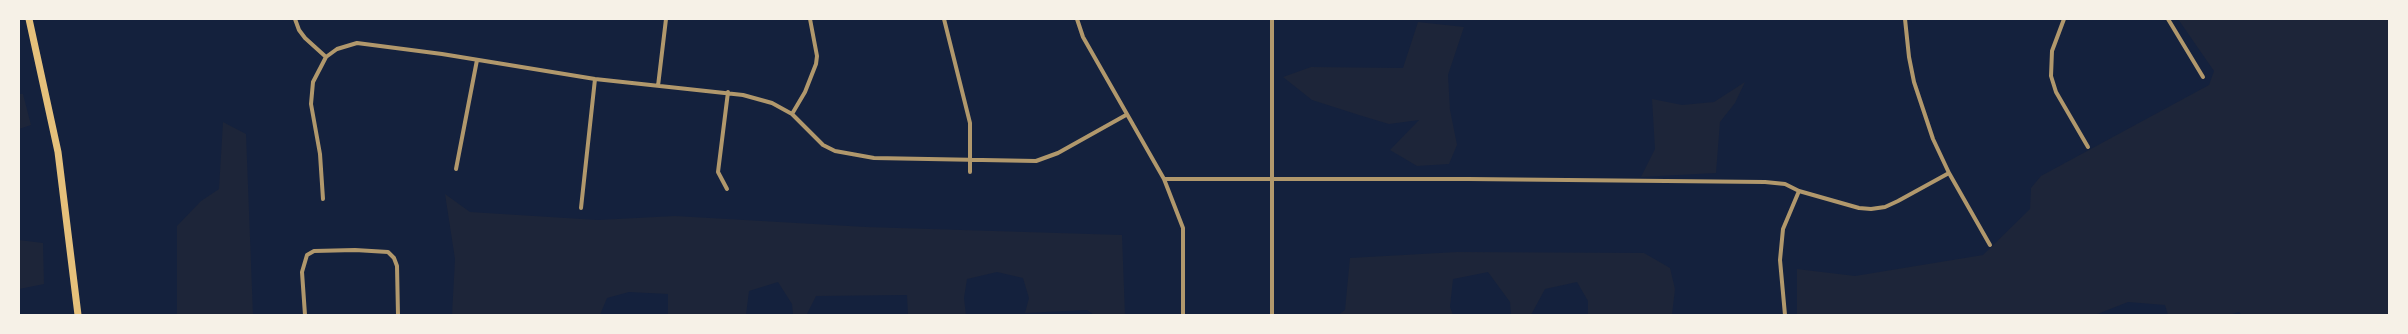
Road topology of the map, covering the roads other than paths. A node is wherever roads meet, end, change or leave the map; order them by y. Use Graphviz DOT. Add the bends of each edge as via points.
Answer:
graph roads {
  1 [pos="29,19"];
  2 [pos="295,19"];
  3 [pos="666,19"];
  4 [pos="810,19"];
  5 [pos="944,19"];
  6 [pos="1077,19"];
  7 [pos="1272,19"];
  8 [pos="1904,19"];
  9 [pos="2064,19"];
  10 [pos="2168,19"];
  11 [pos="326,57"];
  12 [pos="477,60"];
  13 [pos="2203,77"];
  14 [pos="595,79"];
  15 [pos="658,86"];
  16 [pos="728,92"];
  17 [pos="792,114"];
  18 [pos="1126,115"];
  19 [pos="2088,147"];
  20 [pos="970,160"];
  21 [pos="456,169"];
  22 [pos="970,172"];
  23 [pos="1949,173"];
  24 [pos="1272,178"];
  25 [pos="1164,179"];
  26 [pos="728,189"];
  27 [pos="1799,191"];
  28 [pos="323,199"];
  29 [pos="581,208"];
  30 [pos="1990,245"];
  31 [pos="78,315"];
  32 [pos="304,315"];
  33 [pos="398,315"];
  34 [pos="1183,315"];
  35 [pos="1272,315"];
  36 [pos="1785,315"];
  1 -- 31 [label="main road" via="58,152"];
  2 -- 11 [label="street" via="305,38"];
  3 -- 15 [label="street"];
  4 -- 17 [label="street" via="817,56 816,64 805,92"];
  5 -- 20 [label="street" via="970,123"];
  6 -- 18 [label="street" via="1083,37"];
  7 -- 24 [label="street"];
  8 -- 23 [label="street" via="1914,82 1933,140"];
  9 -- 19 [label="street" via="2052,51 2051,76 2059,98"];
  10 -- 13 [label="street"];
  11 -- 12 [label="street" via="346,45 367,43"];
  11 -- 28 [label="street" via="313,82 311,104 320,154"];
  12 -- 14 [label="street"];
  12 -- 21 [label="street"];
  14 -- 15 [label="street"];
  14 -- 29 [label="street"];
  15 -- 16 [label="street"];
  16 -- 17 [label="street" via="757,98"];
  16 -- 26 [label="street" via="718,172"];
  17 -- 20 [label="street" via="835,151 874,158"];
  18 -- 20 [label="street" via="1036,161"];
  18 -- 25 [label="street"];
  20 -- 22 [label="street"];
  23 -- 27 [label="street" via="1886,207 1871,209"];
  23 -- 30 [label="street"];
  24 -- 25 [label="street"];
  24 -- 27 [label="street" via="1765,182 1785,184"];
  24 -- 35 [label="street"];
  25 -- 34 [label="street" via="1183,228"];
  27 -- 36 [label="street" via="1783,229 1780,260"];
  32 -- 33 [label="street" via="302,272 307,255 314,251 355,250 388,252 394,258 397,266"];
}
